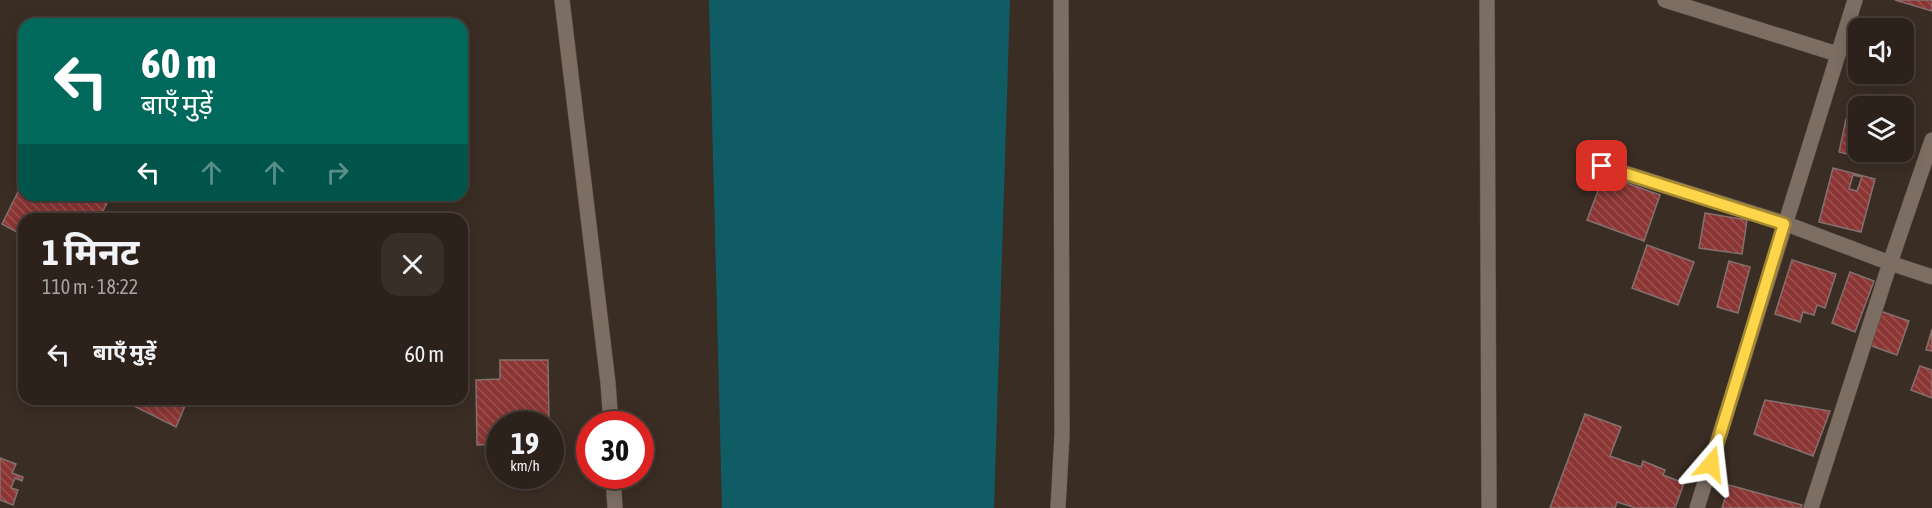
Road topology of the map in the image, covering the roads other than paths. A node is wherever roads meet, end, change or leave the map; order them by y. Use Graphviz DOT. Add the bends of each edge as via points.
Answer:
graph roads {
  1 [pos="562,0"];
  2 [pos="1061,0"];
  3 [pos="1487,0"];
  4 [pos="1665,0"];
  5 [pos="1855,0"];
  6 [pos="1837,54"];
  7 [pos="1932,140"];
  8 [pos="1602,166"];
  9 [pos="1784,224"];
  10 [pos="1890,263"];
  11 [pos="1932,277"];
  12 [pos="609,411"];
  13 [pos="614,489"];
  14 [pos="615,508"];
  15 [pos="1058,508"];
  16 [pos="1489,508"];
  17 [pos="1697,508"];
  18 [pos="1811,508"];
  1 -- 12 [label="street"];
  2 -- 15 [label="street" via="1062,435"];
  3 -- 16 [label="street"];
  4 -- 6 [label="street"];
  5 -- 6 [label="street"];
  6 -- 9 [label="street"];
  7 -- 10 [label="street"];
  8 -- 9 [label="street"];
  9 -- 10 [label="street"];
  9 -- 17 [label="street"];
  10 -- 11 [label="street"];
  10 -- 18 [label="street"];
  13 -- 14 [label="street"];
}
